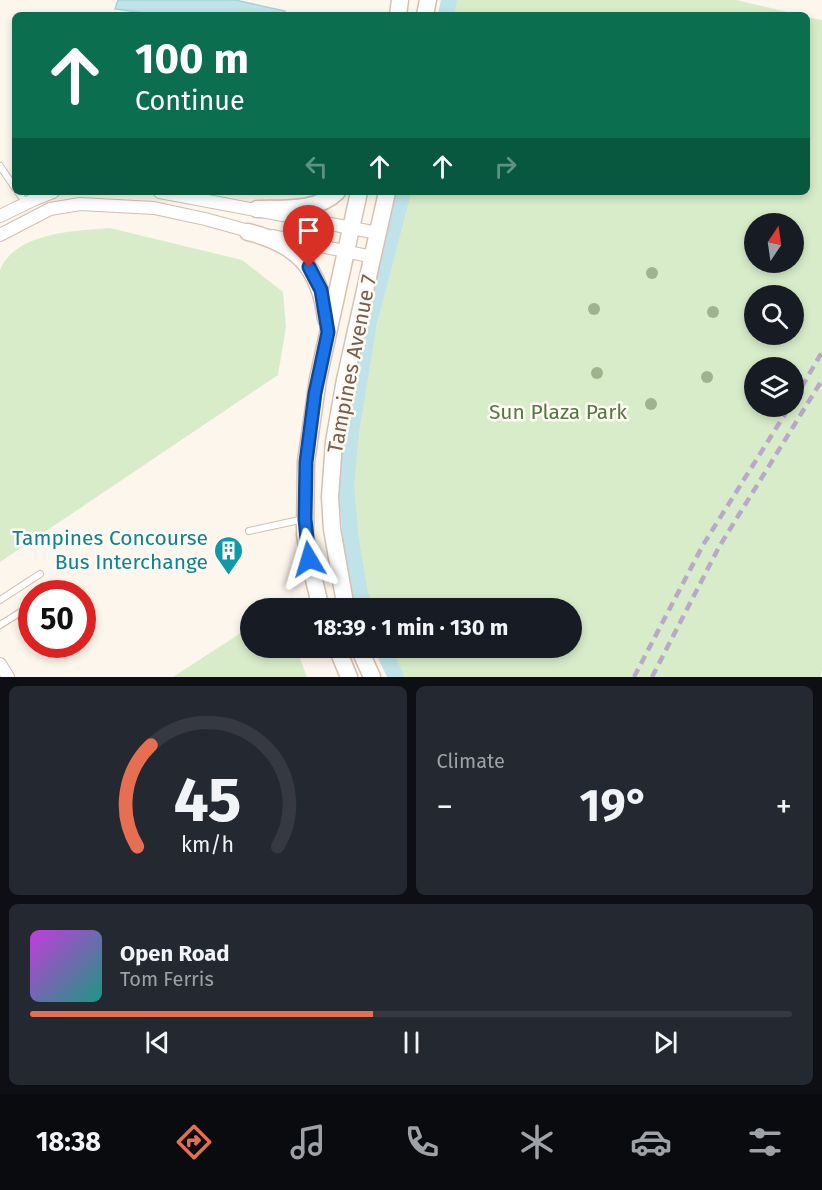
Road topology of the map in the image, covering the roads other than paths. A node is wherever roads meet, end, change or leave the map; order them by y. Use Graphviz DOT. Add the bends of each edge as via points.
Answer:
graph roads {
  1 [pos="0,166"];
  2 [pos="12,184"];
  3 [pos="20,195"];
  4 [pos="46,195"];
  5 [pos="177,195"];
  6 [pos="333,195"];
  7 [pos="358,195"];
  8 [pos="386,195"];
  9 [pos="26,203"];
  10 [pos="257,209"];
  11 [pos="0,216"];
  12 [pos="351,227"];
  13 [pos="248,232"];
  14 [pos="378,233"];
  15 [pos="0,235"];
  16 [pos="346,251"];
  17 [pos="373,257"];
  18 [pos="328,332"];
  19 [pos="305,519"];
  20 [pos="249,531"];
  21 [pos="40,574"];
  22 [pos="318,598"];
  23 [pos="344,598"];
  24 [pos="0,600"];
  25 [pos="18,614"];
  26 [pos="0,625"];
  27 [pos="341,658"];
  28 [pos="363,658"];
  29 [pos="0,664"];
  30 [pos="8,677"];
  31 [pos="349,677"];
  32 [pos="372,677"];
  1 -- 2 [label="lane"];
  3 -- 9 [label="lane"];
  4 -- 9 [label="street"];
  5 -- 10 [label="street"];
  6 -- 10 [label="main road" via="309,206"];
  7 -- 12 [label="main road, Tampines Avenue 7"];
  8 -- 14 [label="main road, Tampines Avenue 7"];
  9 -- 11 [label="street"];
  10 -- 12 [label="street"];
  12 -- 14 [label="street"];
  12 -- 16 [label="main road, Tampines Avenue 7"];
  13 -- 15 [label="street" via="154,208 80,204 50,209"];
  13 -- 16 [label="street"];
  13 -- 18 [label="main road" via="281,243 309,267 321,290"];
  14 -- 17 [label="main road, Tampines Avenue 7"];
  16 -- 17 [label="street"];
  16 -- 18 [label="main road, Tampines Avenue 7"];
  17 -- 23 [label="main road, Tampines Avenue 7" via="338,418 332,471 332,529"];
  18 -- 19 [label="main road, Tampines Avenue 7" via="309,433"];
  19 -- 20 [label="lane"];
  19 -- 22 [label="main road, Tampines Avenue 7"];
  21 -- 24 [label="lane"];
  25 -- 26 [label="lane"];
  27 -- 31 [label="main road"];
  28 -- 32 [label="main road"];
  29 -- 30 [label="street"];
}
